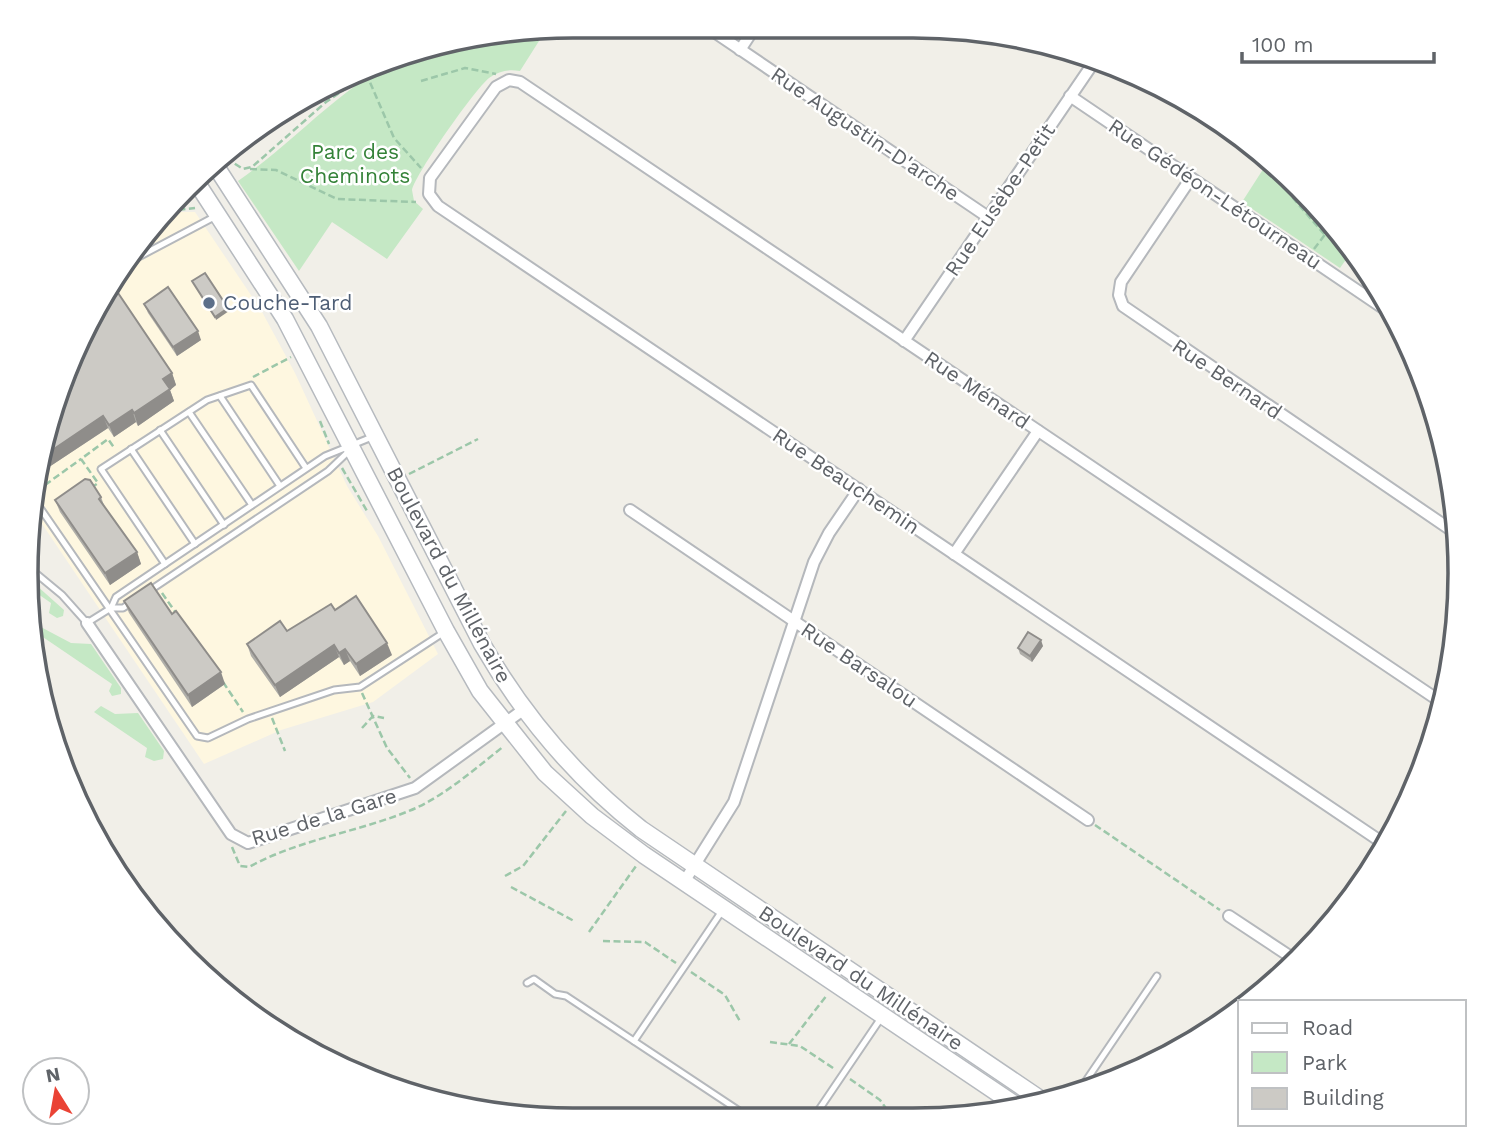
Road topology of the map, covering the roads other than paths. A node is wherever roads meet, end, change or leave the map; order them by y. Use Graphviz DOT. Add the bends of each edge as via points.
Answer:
graph roads {
  1 [pos="723,38"];
  2 [pos="748,38"];
  3 [pos="740,50"];
  4 [pos="1089,69"];
  5 [pos="509,80"];
  6 [pos="1070,96"];
  7 [pos="220,172"];
  8 [pos="1191,178"];
  9 [pos="201,189"];
  10 [pos="218,215"];
  11 [pos="988,217"];
  12 [pos="145,254"];
  13 [pos="1375,302"];
  14 [pos="904,341"];
  15 [pos="220,396"];
  16 [pos="189,412"];
  17 [pos="160,430"];
  18 [pos="1038,431"];
  19 [pos="376,435"];
  20 [pos="353,447"];
  21 [pos="131,449"];
  22 [pos="306,468"];
  23 [pos="280,486"];
  24 [pos="859,489"];
  25 [pos="252,505"];
  26 [pos="630,510"];
  27 [pos="42,511"];
  28 [pos="224,525"];
  29 [pos="1446,526"];
  30 [pos="195,544"];
  31 [pos="954,554"];
  32 [pos="165,564"];
  33 [pos="38,575"];
  34 [pos="145,593"];
  35 [pos="134,601"];
  36 [pos="111,608"];
  37 [pos="794,621"];
  38 [pos="87,623"];
  39 [pos="446,631"];
  40 [pos="1434,697"];
  41 [pos="523,710"];
  42 [pos="503,723"];
  43 [pos="1088,820"];
  44 [pos="1378,839"];
  45 [pos="694,866"];
  46 [pos="684,882"];
  47 [pos="723,908"];
  48 [pos="1229,916"];
  49 [pos="1288,955"];
  50 [pos="1157,976"];
  51 [pos="527,983"];
  52 [pos="883,1016"];
  53 [pos="635,1041"];
  54 [pos="1087,1079"];
  55 [pos="1021,1097"];
  56 [pos="1022,1097"];
  57 [pos="735,1108"];
  58 [pos="820,1108"];
  1 -- 3 [label="street, Rue Augustin-D'arche"];
  2 -- 3 [label="street"];
  3 -- 11 [label="street, Rue Augustin-D'arche"];
  4 -- 6 [label="street, Rue Eusèbe-Petit"];
  5 -- 14 [label="street, Rue Ménard" via="548,100"];
  5 -- 24 [label="street, Rue Beauchemin" via="493,89 432,176 428,190 432,201"];
  6 -- 8 [label="street, Rue Gédéon-Létourneau"];
  6 -- 11 [label="street, Rue Eusèbe-Petit"];
  7 -- 19 [label="street, Boulevard du Millénaire" via="303,298"];
  8 -- 13 [label="street, Rue Gédéon-Létourneau"];
  8 -- 29 [label="street, Rue Bernard" via="1121,282 1123,306"];
  9 -- 10 [label="street, Boulevard du Millénaire"];
  10 -- 12 [label="lane"];
  10 -- 20 [label="street, Boulevard du Millénaire" via="285,319"];
  11 -- 14 [label="street, Rue Eusèbe-Petit"];
  14 -- 18 [label="street, Rue Ménard"];
  15 -- 16 [label="lane"];
  15 -- 22 [label="lane" via="251,384"];
  15 -- 23 [label="lane"];
  16 -- 17 [label="lane"];
  16 -- 25 [label="lane"];
  17 -- 21 [label="lane"];
  17 -- 28 [label="lane"];
  18 -- 31 [label="street"];
  18 -- 40 [label="street, Rue Ménard"];
  19 -- 20 [label="lane"];
  19 -- 41 [label="street, Boulevard du Millénaire" via="482,644"];
  20 -- 22 [label="lane"];
  20 -- 34 [label="lane" via="328,471"];
  20 -- 39 [label="street, Boulevard du Millénaire"];
  21 -- 30 [label="lane"];
  21 -- 32 [label="lane" via="101,470"];
  22 -- 23 [label="lane"];
  23 -- 25 [label="lane"];
  24 -- 31 [label="street, Rue Beauchemin"];
  24 -- 37 [label="street" via="818,554"];
  25 -- 28 [label="lane"];
  26 -- 37 [label="street, Rue Barsalou"];
  27 -- 36 [label="lane"];
  28 -- 30 [label="lane"];
  30 -- 32 [label="lane"];
  31 -- 44 [label="street, Rue Beauchemin"];
  32 -- 36 [label="lane" via="116,597"];
  33 -- 38 [label="lane"];
  35 -- 36 [label="lane"];
  36 -- 38 [label="lane"];
  36 -- 39 [label="lane" via="197,736 208,738 248,719 334,690 360,687"];
  37 -- 43 [label="street, Rue Barsalou"];
  37 -- 45 [label="street" via="734,802"];
  38 -- 42 [label="street, Rue de la Gare" via="231,834 242,842 255,842 415,788"];
  39 -- 42 [label="street, Boulevard du Millénaire"];
  41 -- 42 [label="street, Rue de la Gare"];
  41 -- 45 [label="street, Boulevard du Millénaire" via="600,795"];
  42 -- 46 [label="street, Boulevard du Millénaire" via="574,801"];
  45 -- 46 [label="street"];
  45 -- 56 [label="street, Boulevard du Millénaire"];
  46 -- 47 [label="street, Boulevard du Millénaire"];
  47 -- 52 [label="street, Boulevard du Millénaire"];
  47 -- 53 [label="lane"];
  48 -- 49 [label="street"];
  50 -- 54 [label="lane"];
  51 -- 53 [label="lane" via="534,979 566,996"];
  52 -- 55 [label="street, Boulevard du Millénaire"];
  52 -- 58 [label="lane"];
  53 -- 57 [label="lane"];
}
